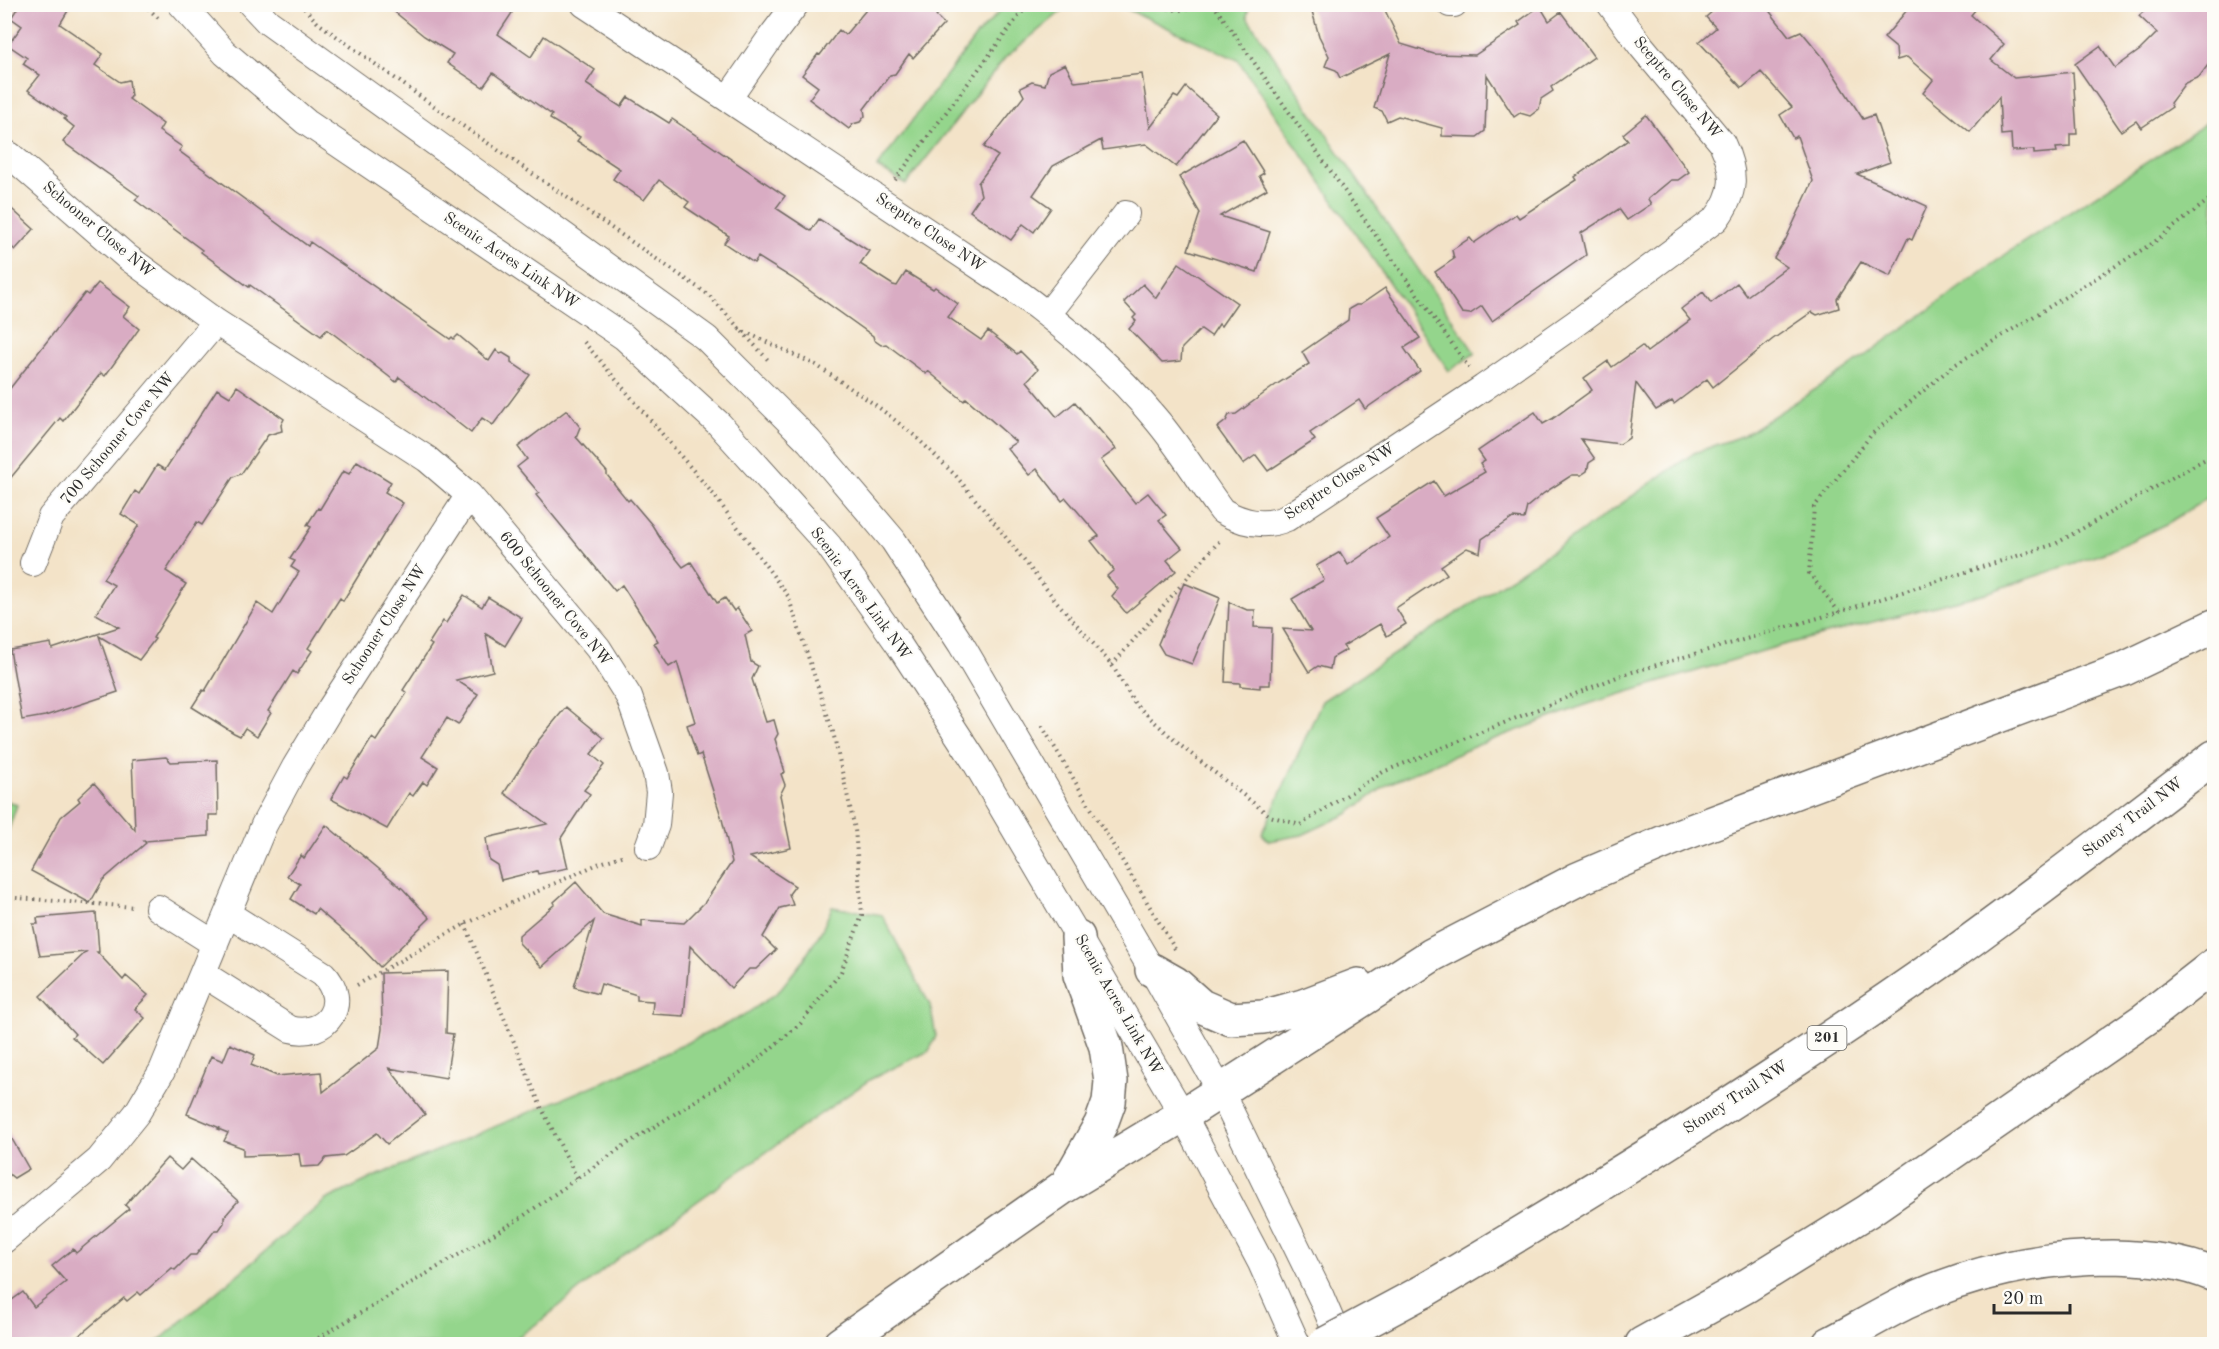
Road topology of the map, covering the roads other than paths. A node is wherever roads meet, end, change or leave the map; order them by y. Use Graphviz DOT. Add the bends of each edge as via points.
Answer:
graph roads {
  1 [pos="181,4"];
  2 [pos="251,4"];
  3 [pos="584,4"];
  4 [pos="796,4"];
  5 [pos="1610,4"];
  6 [pos="728,99"];
  7 [pos="4,152"];
  8 [pos="1126,214"];
  9 [pos="1048,314"];
  10 [pos="216,322"];
  11 [pos="469,495"];
  12 [pos="33,563"];
  13 [pos="2214,626"];
  14 [pos="2214,757"];
  15 [pos="648,847"];
  16 [pos="158,908"];
  17 [pos="228,914"];
  18 [pos="1078,937"];
  19 [pos="215,944"];
  20 [pos="1432,955"];
  21 [pos="2214,965"];
  22 [pos="1152,970"];
  23 [pos="203,974"];
  24 [pos="1220,1090"];
  25 [pos="1183,1114"];
  26 [pos="1065,1186"];
  27 [pos="4,1240"];
  28 [pos="2214,1275"];
  29 [pos="840,1344"];
  30 [pos="1297,1344"];
  31 [pos="1325,1344"];
  32 [pos="1341,1344"];
  33 [pos="1642,1344"];
  34 [pos="1829,1344"];
  1 -- 18 [label="street, Scenic Acres Link NW" via="225,53 306,122 624,337 718,424 829,546 899,645 974,760"];
  2 -- 22 [label="street" via="268,22 706,338 809,441 893,540 954,634"];
  3 -- 6 [label="street, Sceptre Close NW"];
  4 -- 6 [label="street"];
  5 -- 9 [label="street, Sceptre Close NW" via="1722,143 1733,175 1726,205 1716,219 1576,323 1287,518 1266,524 1249,523 1222,511 1186,458 1133,393 1086,345"];
  6 -- 9 [label="street, Sceptre Close NW"];
  7 -- 10 [label="street, Schooner Close NW" via="127,257"];
  8 -- 9 [label="street"];
  10 -- 11 [label="street, Schooner Close NW" via="427,459"];
  10 -- 12 [label="street, 700 Schooner Cove NW" via="51,517"];
  11 -- 15 [label="street, 600 Schooner Cove NW" via="598,648 629,697 659,792 656,825"];
  11 -- 17 [label="street, Schooner Close NW" via="295,767 264,825"];
  13 -- 20 [label="highway" via="2124,669 1683,834 1578,879"];
  14 -- 31 [label="highway, Stoney Trail NW / 201, bridge" via="1945,958 1788,1065 1422,1292"];
  16 -- 19 [label="street"];
  17 -- 19 [label="street, Schooner Close NW"];
  17 -- 23 [label="street" via="323,974 335,997 334,1008 322,1026 300,1032"];
  18 -- 25 [label="street, Scenic Acres Link NW"];
  18 -- 26 [label="highway" via="1080,975 1106,1047 1111,1081 1101,1124"];
  19 -- 23 [label="street, Schooner Close NW"];
  20 -- 22 [label="highway" via="1339,993 1263,1017 1231,1019 1201,1006 1175,983"];
  20 -- 24 [label="highway"];
  21 -- 33 [label="highway" via="2145,1019 1868,1211"];
  22 -- 24 [label="street"];
  23 -- 27 [label="street, Schooner Close NW" via="162,1071 137,1113 99,1160"];
  24 -- 25 [label="highway"];
  24 -- 32 [label="street" via="1322,1297"];
  25 -- 26 [label="highway"];
  25 -- 30 [label="street, Scenic Acres Link NW" via="1261,1263"];
  26 -- 29 [label="highway"];
  28 -- 34 [label="highway" via="2197,1267 2150,1258 2057,1258 1961,1281 1907,1302"];
}
